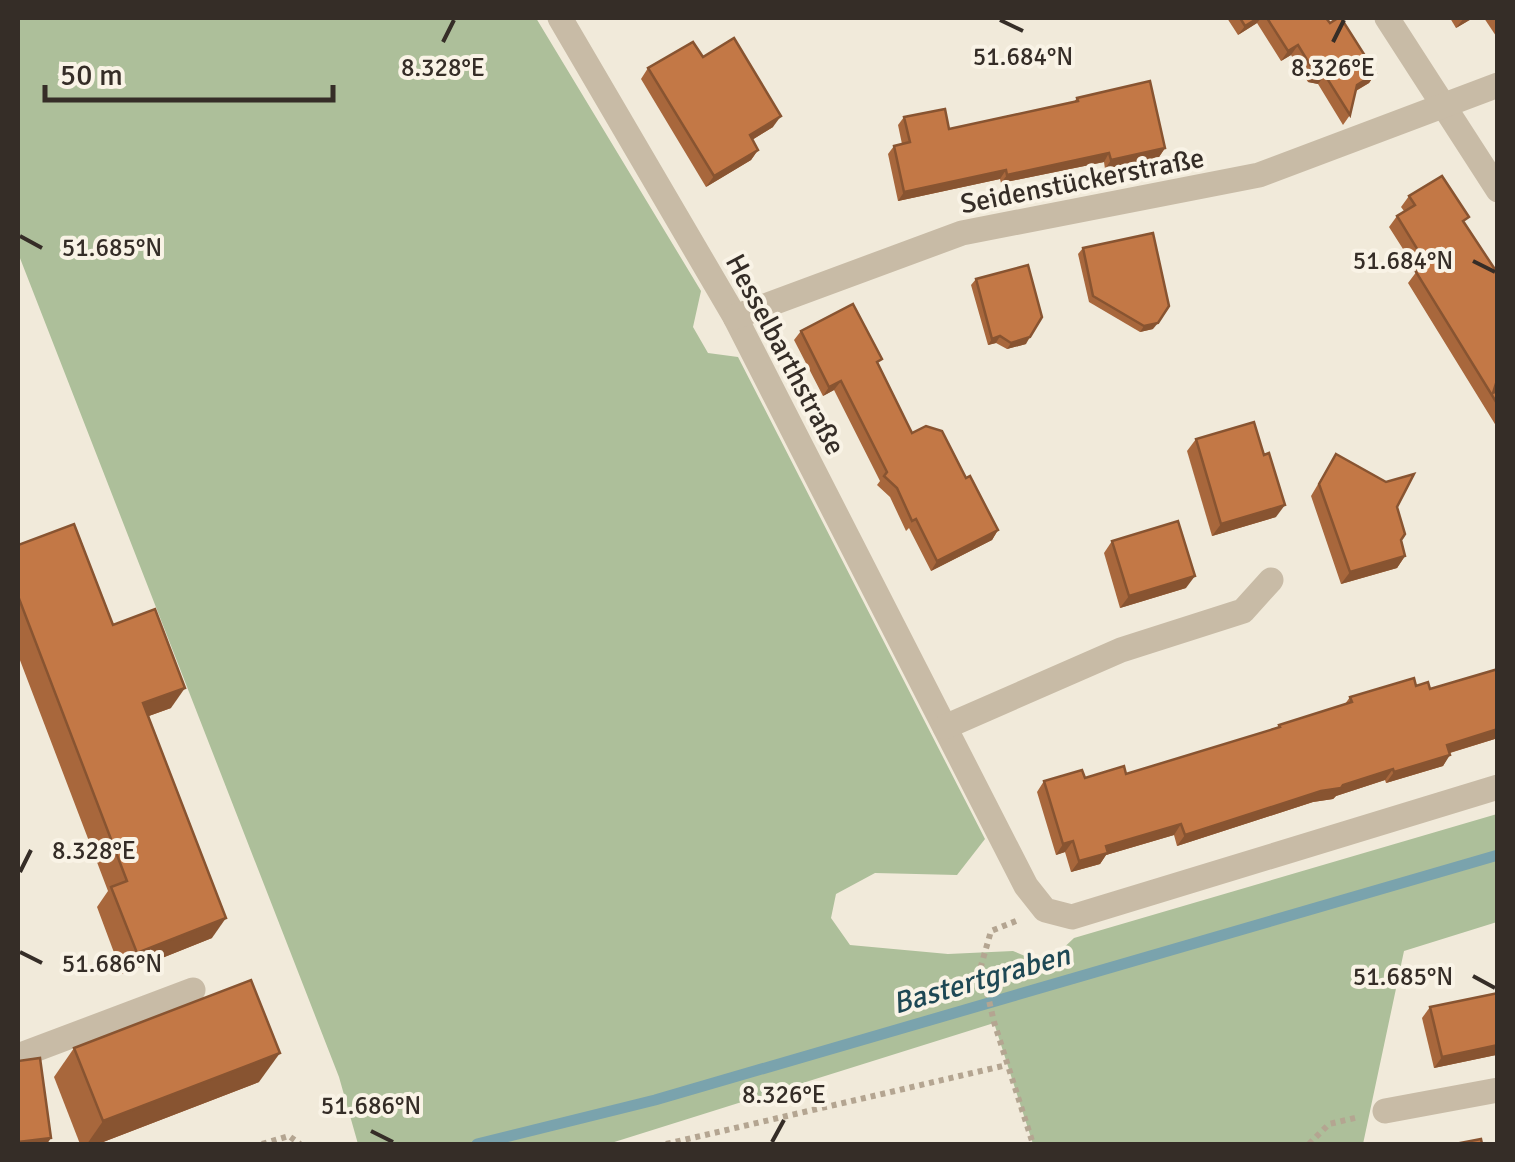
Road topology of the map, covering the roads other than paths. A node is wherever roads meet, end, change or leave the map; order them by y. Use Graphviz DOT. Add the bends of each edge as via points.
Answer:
graph roads {
  1 [pos="560,18"];
  2 [pos="1387,18"];
  3 [pos="1498,84"];
  4 [pos="1444,107"];
  5 [pos="1498,190"];
  6 [pos="735,317"];
  7 [pos="1271,580"];
  8 [pos="945,727"];
  9 [pos="1498,786"];
  10 [pos="194,990"];
  11 [pos="18,1049"];
  12 [pos="1498,1090"];
  13 [pos="1385,1112"];
  1 -- 6 [label="street, Hesselbarthstraße"];
  2 -- 4 [label="street"];
  3 -- 4 [label="street, Seidenstückerstraße"];
  4 -- 5 [label="street"];
  4 -- 6 [label="street, Seidenstückerstraße" via="1259,175 962,233"];
  6 -- 8 [label="street, Hesselbarthstraße"];
  7 -- 8 [label="street" via="1242,612 1122,650"];
  8 -- 9 [label="street, Hesselbarthstraße" via="1026,886 1045,910 1072,916"];
  10 -- 11 [label="street"];
  12 -- 13 [label="street"];
}
